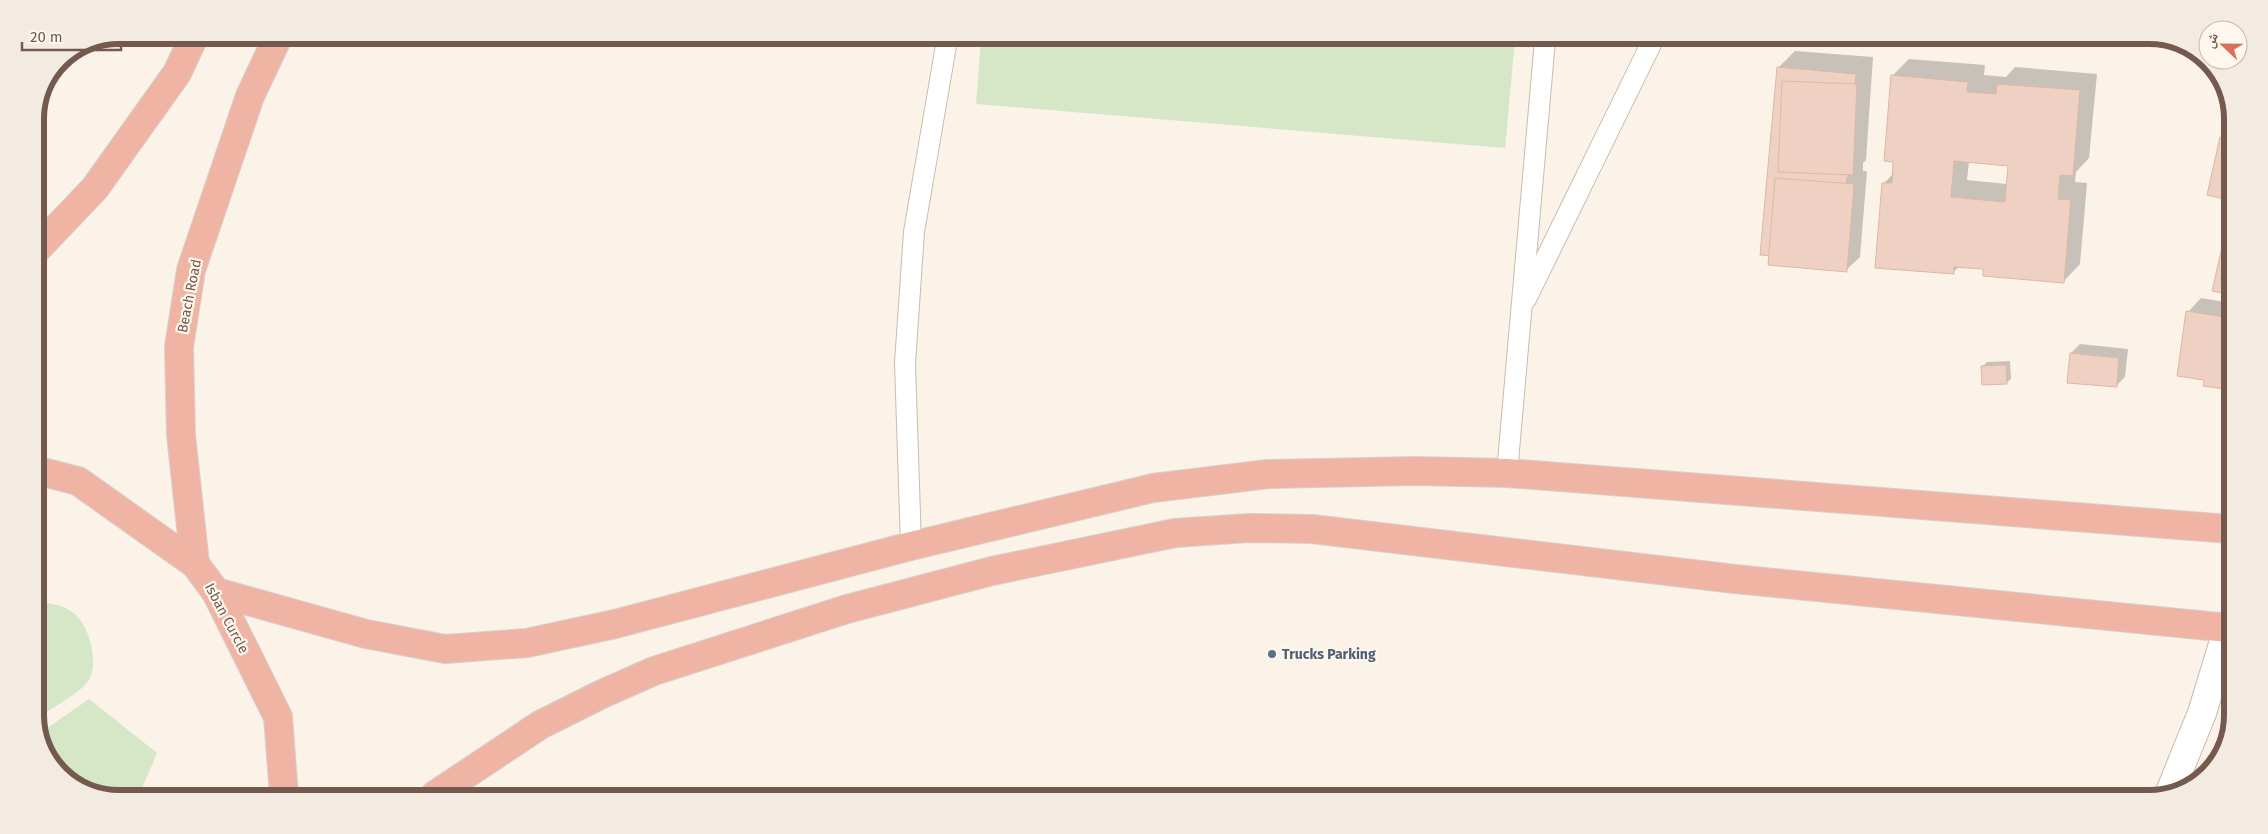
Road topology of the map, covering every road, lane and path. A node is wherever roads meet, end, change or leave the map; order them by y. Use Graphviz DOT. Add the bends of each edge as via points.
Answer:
graph roads {
  1 [pos="191,44"];
  2 [pos="275,44"];
  3 [pos="947,44"];
  4 [pos="1545,44"];
  5 [pos="1651,44"];
  6 [pos="44,242"];
  7 [pos="1521,310"];
  8 [pos="44,472"];
  9 [pos="1507,473"];
  10 [pos="2224,528"];
  11 [pos="910,546"];
  12 [pos="195,564"];
  13 [pos="216,592"];
  14 [pos="2224,628"];
  15 [pos="2224,641"];
  16 [pos="2172,786"];
  17 [pos="284,790"];
  18 [pos="442,790"];
  1 -- 6 [label="highway" via="177,73 95,188"];
  2 -- 12 [label="highway, Beach Road" via="250,96 192,270 179,347 181,435"];
  3 -- 11 [label="lane" via="914,232 905,364"];
  4 -- 7 [label="lane"];
  5 -- 7 [label="lane"];
  7 -- 9 [label="lane"];
  8 -- 12 [label="highway, Isban Curcle" via="78,481"];
  9 -- 10 [label="highway"];
  9 -- 11 [label="highway" via="1268,474 1153,488"];
  11 -- 13 [label="highway" via="606,626 527,643 445,649 366,634"];
  12 -- 13 [label="highway, Isban Curcle"];
  13 -- 17 [label="highway, Isban Curcle" via="278,717"];
  14 -- 18 [label="highway" via="1735,579 1312,529 1249,528 1176,533 992,571 848,609 654,671 540,725"];
  15 -- 16 [label="street" via="2202,713"];
}
